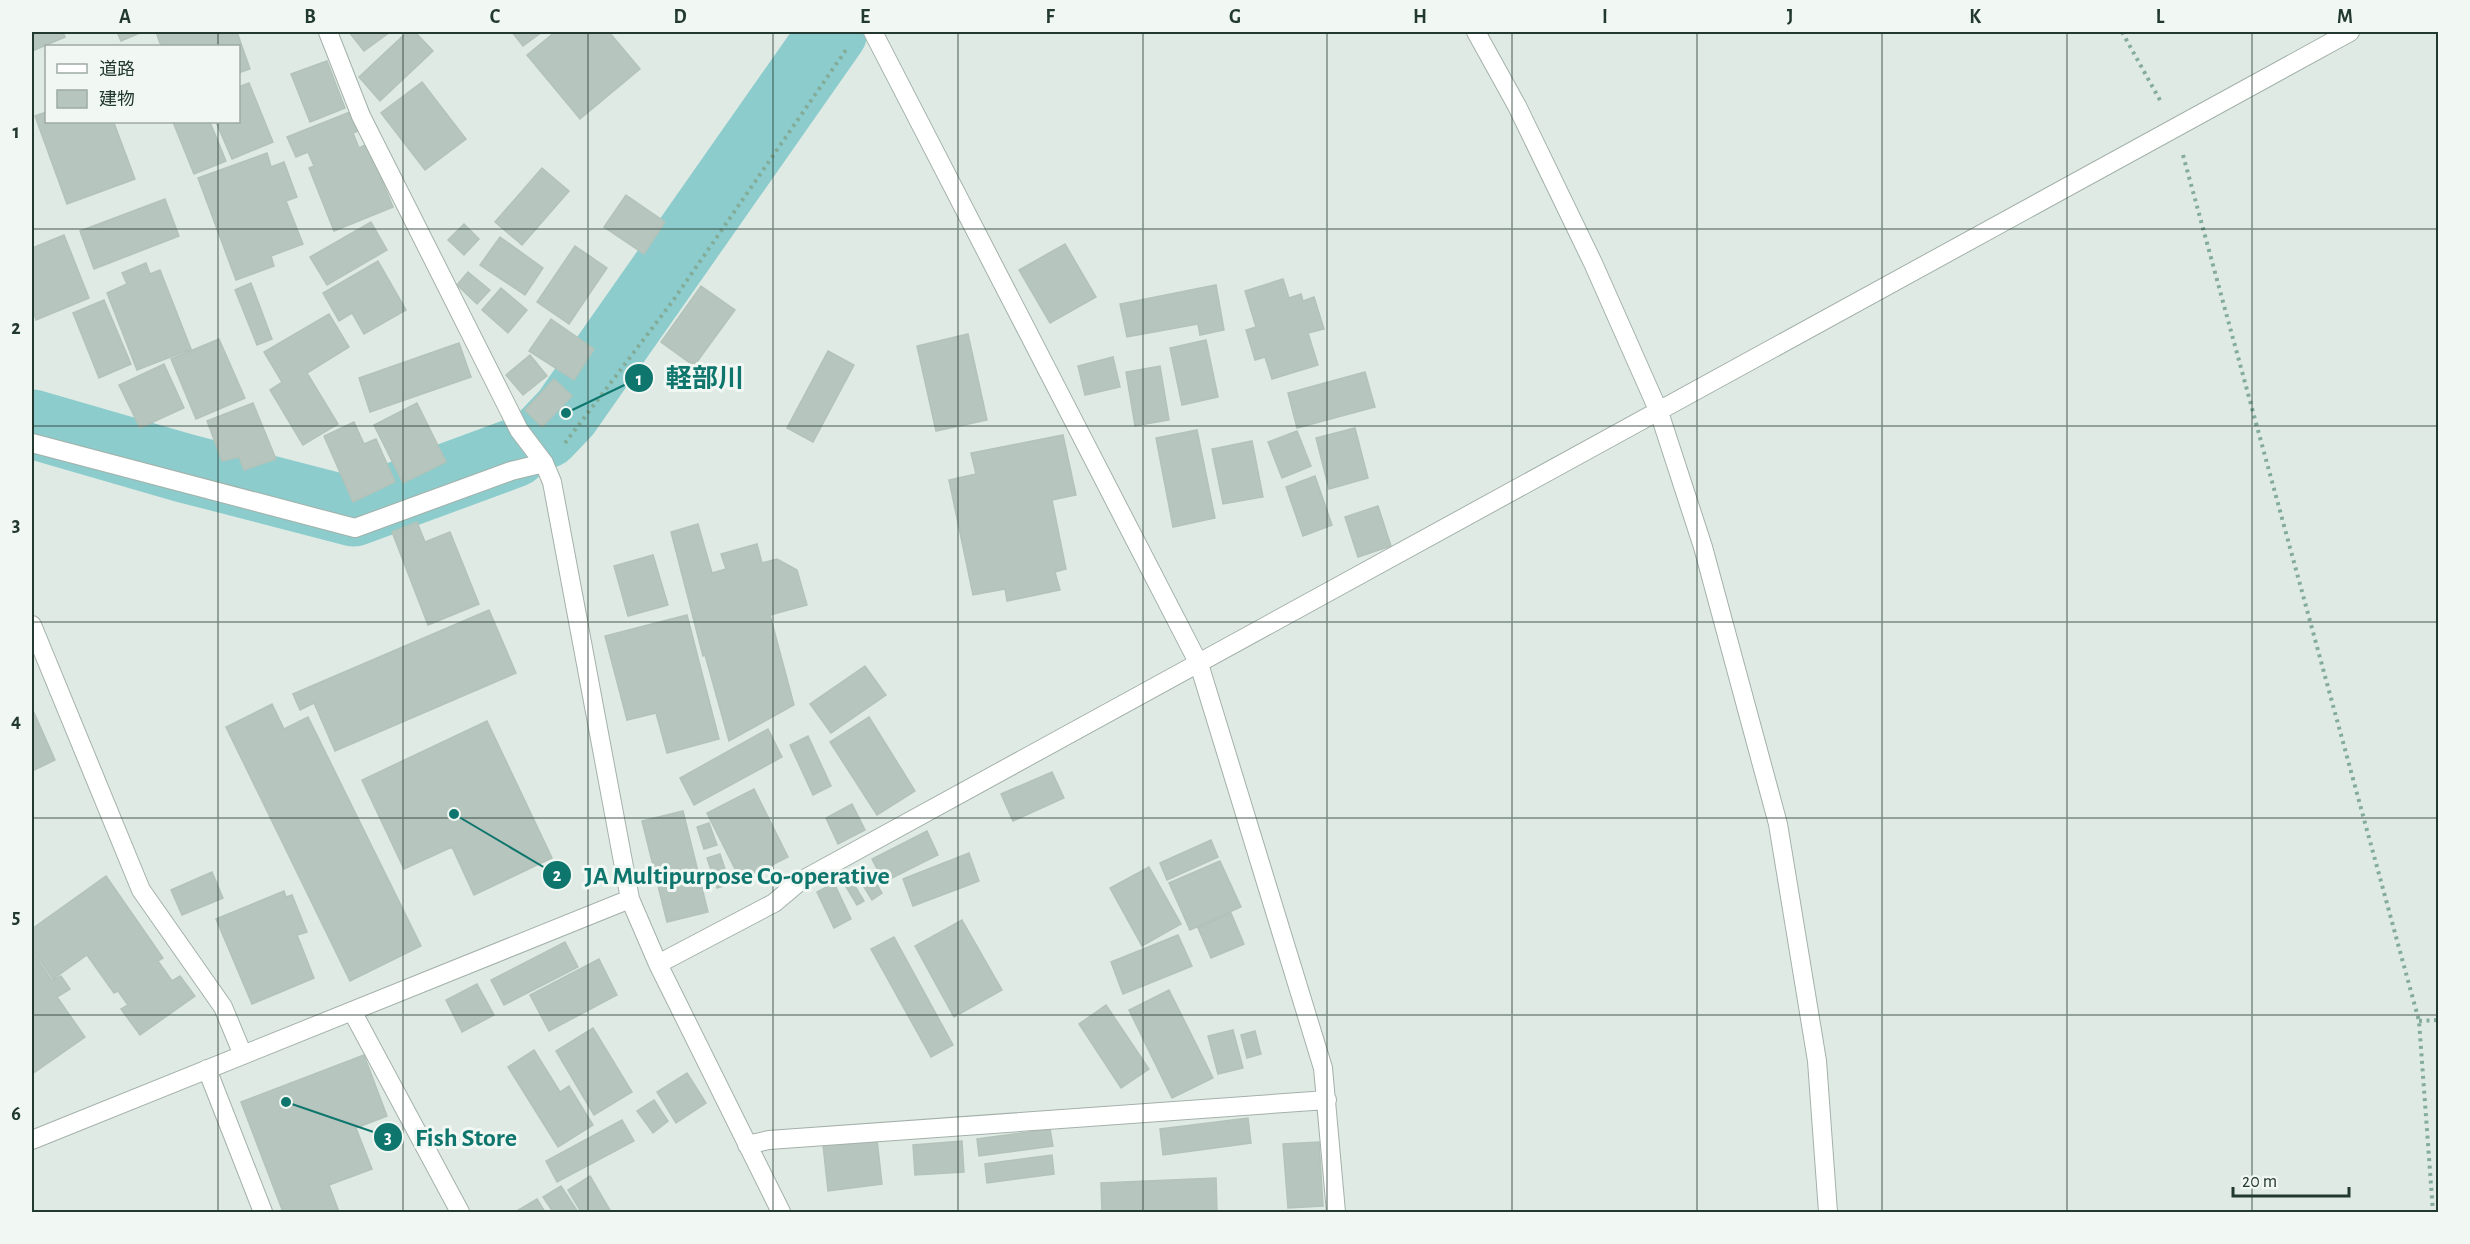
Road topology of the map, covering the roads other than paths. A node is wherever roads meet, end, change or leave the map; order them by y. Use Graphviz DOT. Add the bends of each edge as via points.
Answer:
graph roads {
  1 [pos="328,32"];
  2 [pos="873,32"];
  3 [pos="1476,32"];
  4 [pos="2350,32"];
  5 [pos="1659,412"];
  6 [pos="32,443"];
  7 [pos="544,464"];
  8 [pos="32,625"];
  9 [pos="1199,664"];
  10 [pos="630,899"];
  11 [pos="658,964"];
  12 [pos="352,1011"];
  13 [pos="243,1055"];
  14 [pos="207,1069"];
  15 [pos="1327,1100"];
  16 [pos="32,1140"];
  17 [pos="747,1145"];
  18 [pos="263,1212"];
  19 [pos="460,1212"];
  20 [pos="782,1212"];
  21 [pos="1336,1212"];
  22 [pos="1828,1212"];
  1 -- 7 [label="street" via="361,117 519,430"];
  2 -- 9 [label="street"];
  3 -- 5 [label="street" via="1517,106 1593,263"];
  4 -- 5 [label="street"];
  5 -- 9 [label="street"];
  5 -- 22 [label="street" via="1703,547 1778,824 1817,1061"];
  6 -- 7 [label="street" via="355,528 511,471"];
  7 -- 10 [label="street" via="552,482"];
  8 -- 13 [label="street" via="141,890 224,1007"];
  9 -- 11 [label="street"];
  9 -- 15 [label="street" via="1323,1068"];
  10 -- 11 [label="street"];
  10 -- 12 [label="street"];
  11 -- 17 [label="street"];
  12 -- 13 [label="street"];
  12 -- 19 [label="street"];
  13 -- 14 [label="street"];
  14 -- 16 [label="street"];
  14 -- 18 [label="street"];
  15 -- 17 [label="street" via="769,1140"];
  15 -- 21 [label="street"];
  17 -- 20 [label="street"];
}
